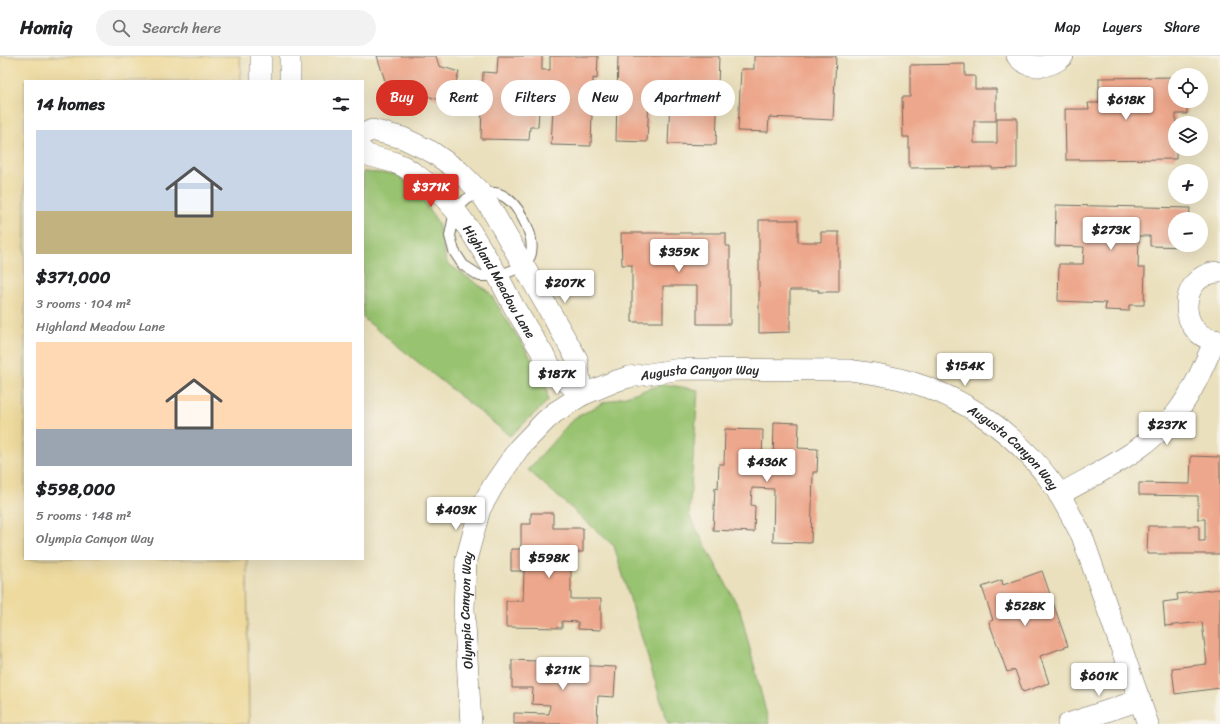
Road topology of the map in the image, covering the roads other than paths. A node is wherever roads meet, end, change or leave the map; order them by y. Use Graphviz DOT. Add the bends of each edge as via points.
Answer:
graph roads {
  1 [pos="262,56"];
  2 [pos="290,56"];
  3 [pos="1017,56"];
  4 [pos="1063,56"];
  5 [pos="261,80"];
  6 [pos="290,80"];
  7 [pos="364,134"];
  8 [pos="364,152"];
  9 [pos="480,192"];
  10 [pos="455,210"];
  11 [pos="524,266"];
  12 [pos="1220,272"];
  13 [pos="498,276"];
  14 [pos="1217,341"];
  15 [pos="582,395"];
  16 [pos="1059,495"];
  17 [pos="1140,700"];
  18 [pos="471,724"];
  19 [pos="1068,724"];
  20 [pos="1148,724"];
  1 -- 5 [label="street"];
  2 -- 6 [label="street"];
  3 -- 4 [label="street" via="1028,64 1038,66 1048,65"];
  7 -- 9 [label="street" via="372,130 403,138 432,152 459,171"];
  8 -- 10 [label="street, Highland Meadow Lane" via="403,166 439,192"];
  9 -- 10 [label="lane"];
  9 -- 11 [label="street"];
  10 -- 13 [label="street, Highland Meadow Lane"];
  11 -- 13 [label="lane"];
  11 -- 15 [label="street" via="577,358"];
  12 -- 14 [label="street" via="1203,276 1194,284 1186,306 1195,328 1204,336"];
  13 -- 15 [label="street, Highland Meadow Lane" via="553,370"];
  14 -- 16 [label="street" via="1192,389 1162,430 1130,454"];
  15 -- 16 [label="street, Augusta Canyon Way" via="629,377 681,369 850,370 903,379 952,398 993,423 1030,457"];
  15 -- 18 [label="street, Olympia Canyon Way" via="554,412 528,438 505,467 480,509 466,560 465,578 464,609"];
  16 -- 17 [label="street, Augusta Canyon Way" via="1082,536"];
  17 -- 19 [label="street"];
  17 -- 20 [label="street, Augusta Canyon Way"];
}
